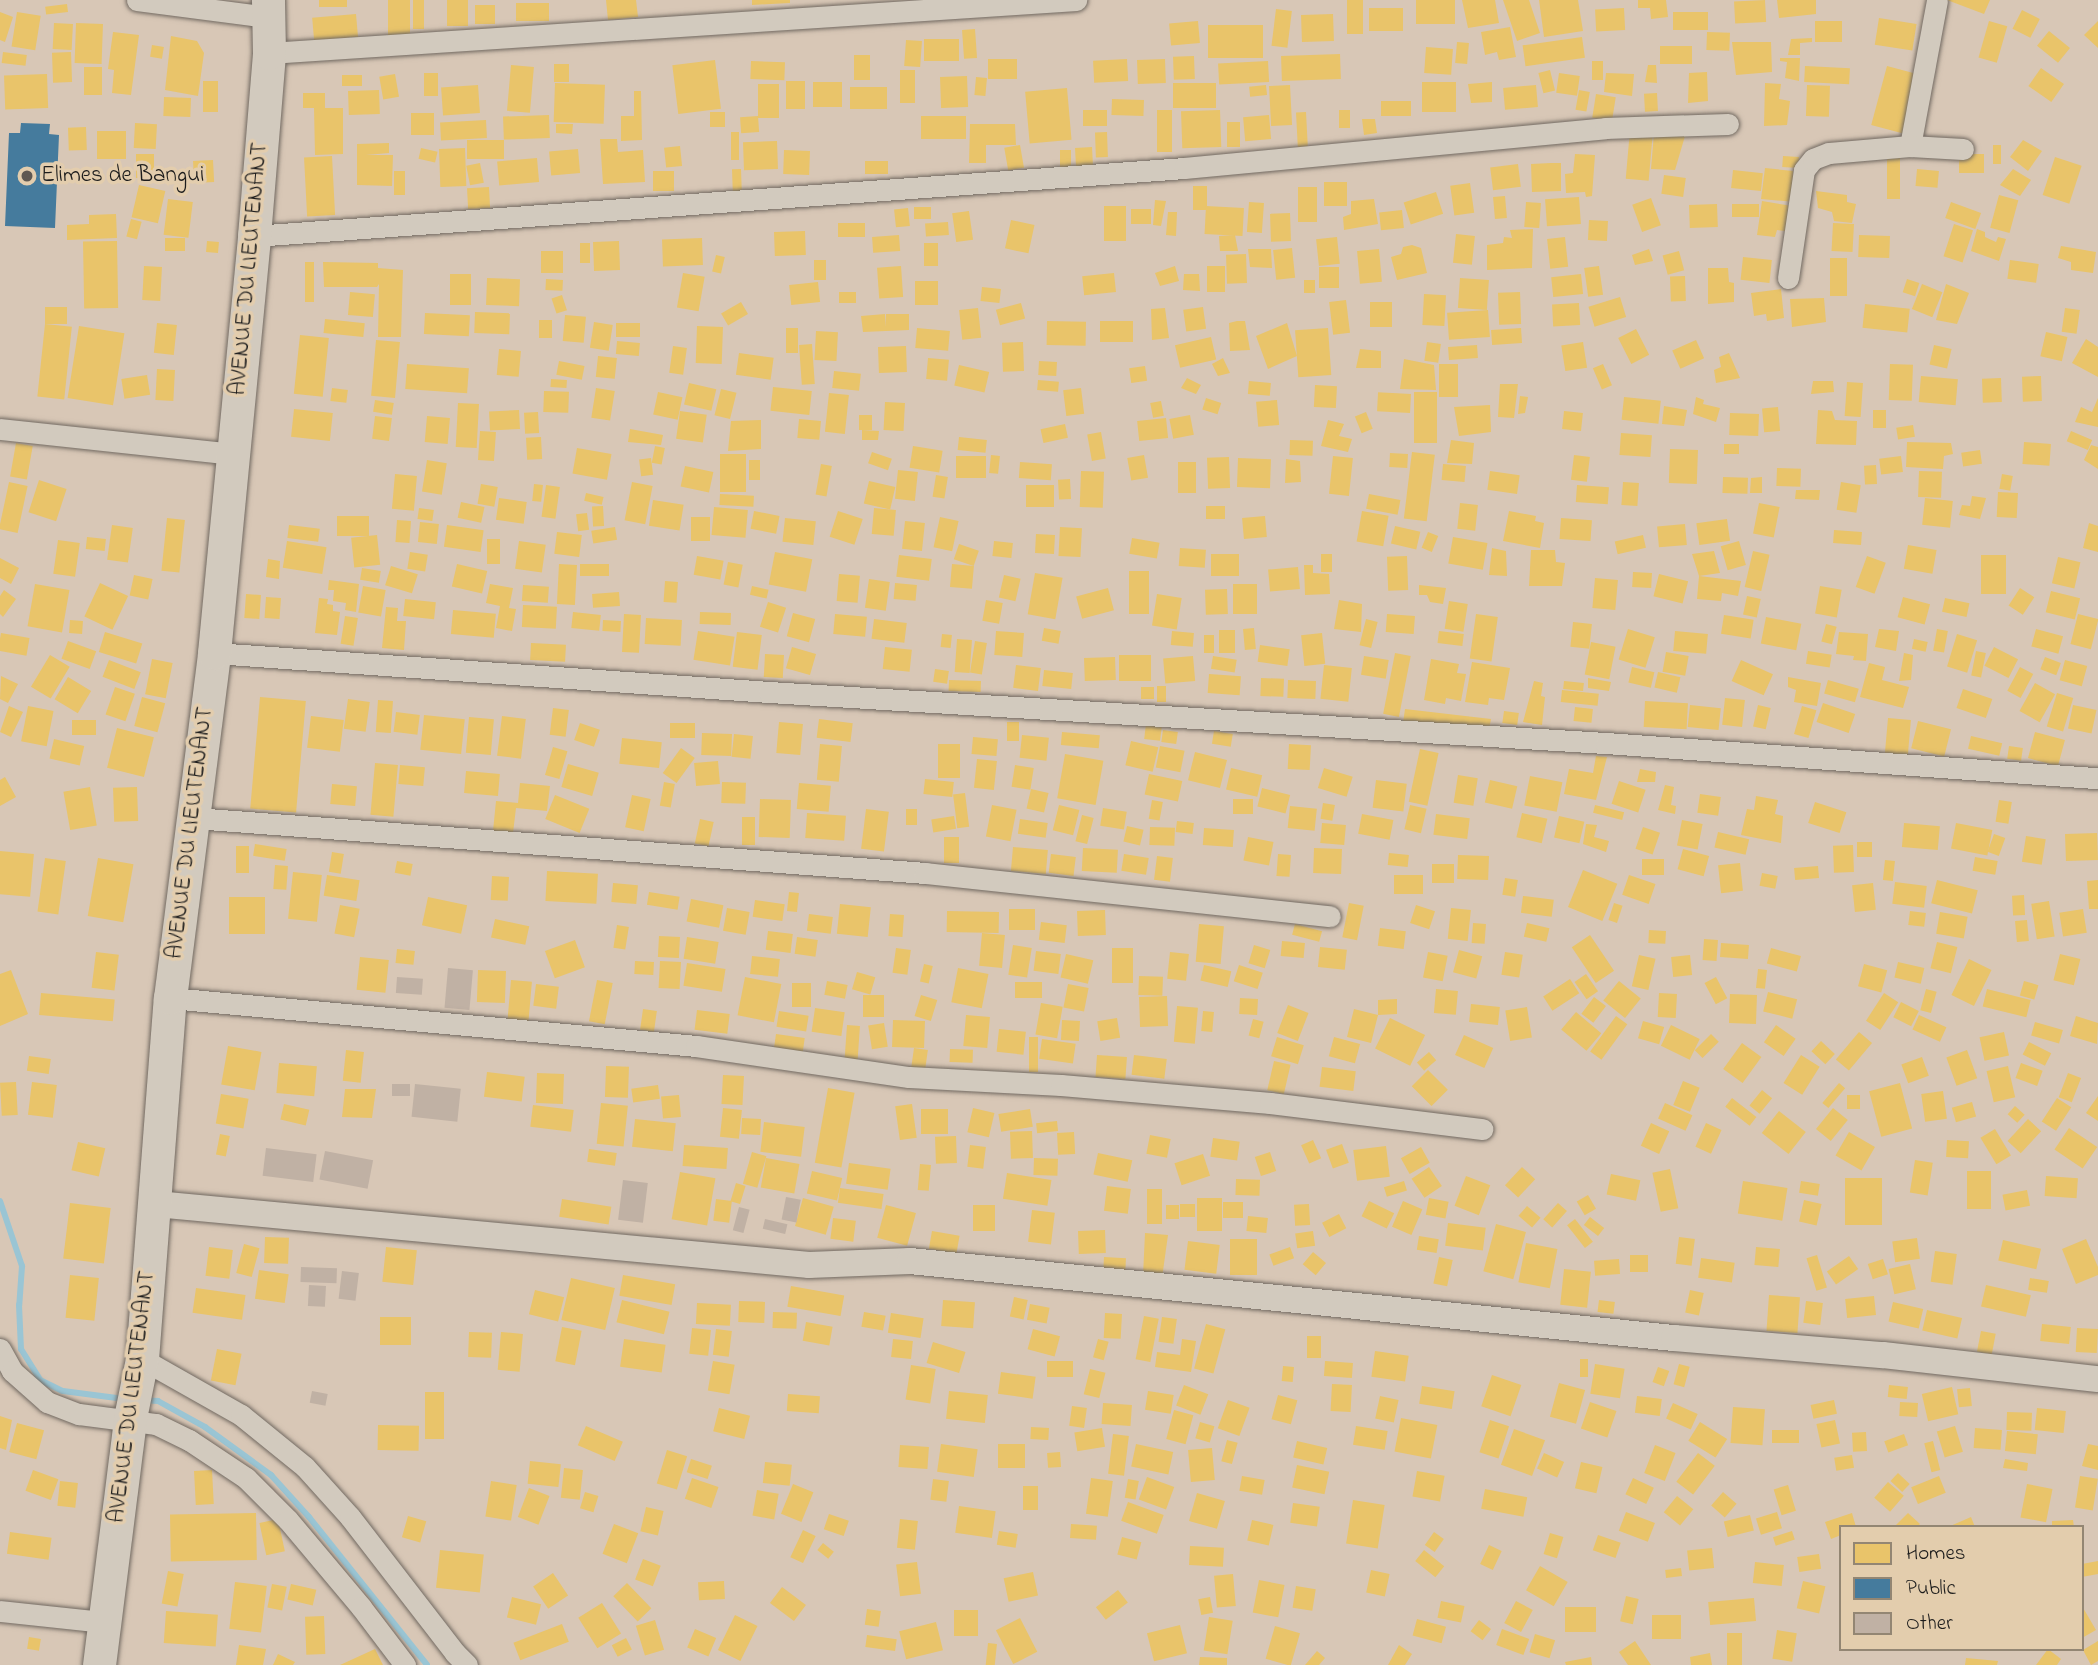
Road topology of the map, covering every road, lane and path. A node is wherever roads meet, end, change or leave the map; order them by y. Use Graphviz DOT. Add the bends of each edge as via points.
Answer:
graph roads {
  1 [pos="138,0"];
  2 [pos="1076,0"];
  3 [pos="1937,0"];
  4 [pos="268,8"];
  5 [pos="269,52"];
  6 [pos="1728,124"];
  7 [pos="1910,146"];
  8 [pos="1963,149"];
  9 [pos="254,236"];
  10 [pos="1788,278"];
  11 [pos="0,429"];
  12 [pos="233,454"];
  13 [pos="214,653"];
  14 [pos="2098,778"];
  15 [pos="194,818"];
  16 [pos="1330,916"];
  17 [pos="170,998"];
  18 [pos="1482,1129"];
  19 [pos="156,1204"];
  20 [pos="0,1349"];
  21 [pos="140,1365"];
  22 [pos="2098,1379"];
  23 [pos="130,1418"];
  24 [pos="0,1611"];
  25 [pos="103,1622"];
  26 [pos="99,1665"];
  27 [pos="405,1665"];
  28 [pos="467,1665"];
  1 -- 4 [label="street"];
  2 -- 5 [label="street"];
  3 -- 7 [label="street"];
  4 -- 5 [label="main road, AVENUE DU LIEUTENANT"];
  5 -- 9 [label="main road, AVENUE DU LIEUTENANT"];
  6 -- 9 [label="street" via="1605,128 1184,168"];
  7 -- 8 [label="street"];
  7 -- 10 [label="street" via="1829,153 1808,163"];
  9 -- 12 [label="main road, AVENUE DU LIEUTENANT"];
  11 -- 12 [label="street"];
  12 -- 13 [label="main road, AVENUE DU LIEUTENANT"];
  13 -- 14 [label="street"];
  13 -- 15 [label="main road, AVENUE DU LIEUTENANT"];
  15 -- 16 [label="street" via="925,873"];
  15 -- 17 [label="main road, AVENUE DU LIEUTENANT"];
  17 -- 18 [label="street" via="696,1046 909,1077 1270,1103"];
  17 -- 19 [label="main road, AVENUE DU LIEUTENANT"];
  19 -- 21 [label="main road, AVENUE DU LIEUTENANT"];
  19 -- 22 [label="street" via="809,1265 910,1261"];
  20 -- 23 [label="street" via="12,1371 47,1402 79,1414"];
  21 -- 23 [label="main road, AVENUE DU LIEUTENANT"];
  21 -- 28 [label="street" via="241,1415 305,1466"];
  23 -- 25 [label="main road, AVENUE DU LIEUTENANT"];
  23 -- 27 [label="street" via="156,1423 189,1440 246,1478 296,1530"];
  24 -- 25 [label="street"];
  25 -- 26 [label="main road, AVENUE DU LIEUTENANT"];
}
